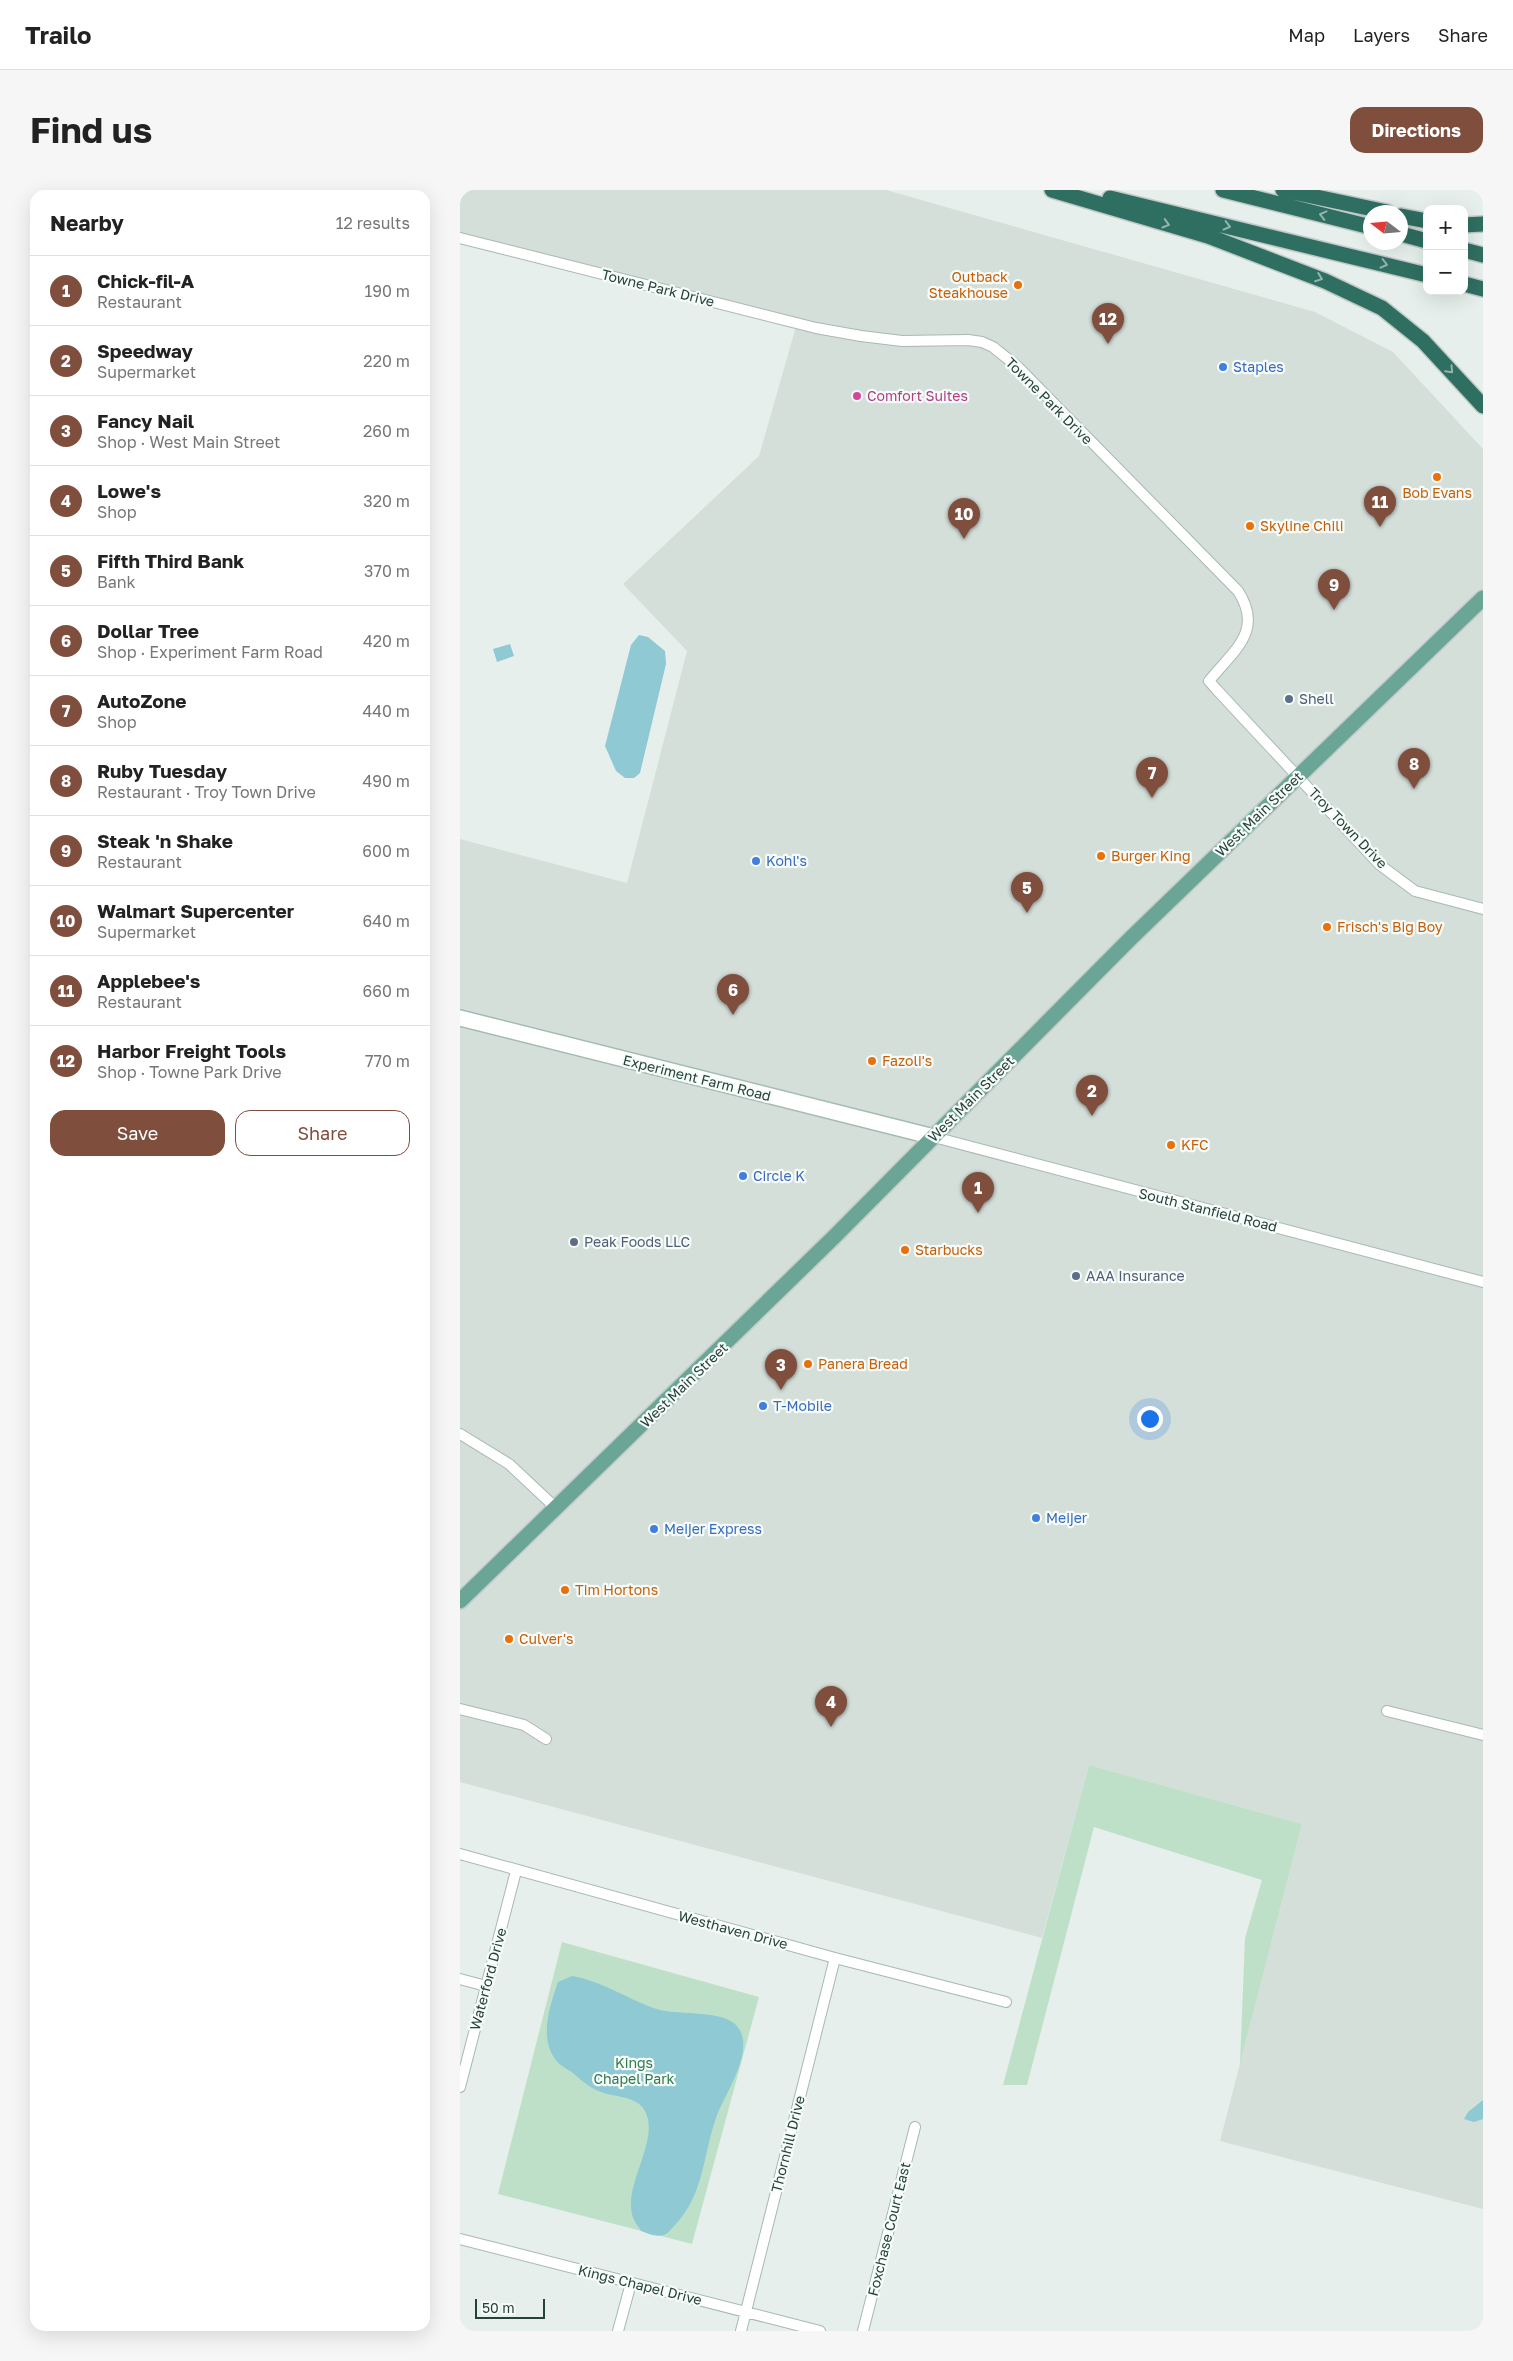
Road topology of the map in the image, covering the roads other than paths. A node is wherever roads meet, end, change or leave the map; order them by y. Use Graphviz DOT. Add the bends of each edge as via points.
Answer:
graph roads {
  1 [pos="1052,190"];
  2 [pos="1077,190"];
  3 [pos="1223,190"];
  4 [pos="1284,190"];
  5 [pos="1363,207"];
  6 [pos="1408,217"];
  7 [pos="1423,220"];
  8 [pos="1363,224"];
  9 [pos="1483,224"];
  10 [pos="1468,225"];
  11 [pos="1408,236"];
  12 [pos="460,238"];
  13 [pos="1423,239"];
  14 [pos="1468,251"];
  15 [pos="1483,254"];
  16 [pos="1423,274"];
  17 [pos="1468,285"];
  18 [pos="1483,289"];
  19 [pos="1483,406"];
  20 [pos="1483,598"];
  21 [pos="1298,776"];
  22 [pos="1483,909"];
  23 [pos="460,1018"];
  24 [pos="934,1137"];
  25 [pos="1483,1282"];
  26 [pos="460,1434"];
  27 [pos="557,1509"];
  28 [pos="460,1601"];
  29 [pos="460,1709"];
  30 [pos="1387,1711"];
  31 [pos="1483,1735"];
  32 [pos="546,1739"];
  33 [pos="460,1854"];
  34 [pos="516,1871"];
  35 [pos="835,1958"];
  36 [pos="460,1980"];
  37 [pos="486,1986"];
  38 [pos="1006,2002"];
  39 [pos="460,2087"];
  40 [pos="915,2127"];
  41 [pos="460,2239"];
  42 [pos="631,2283"];
  43 [pos="746,2312"];
  44 [pos="618,2331"];
  45 [pos="741,2331"];
  46 [pos="820,2331"];
  47 [pos="863,2331"];
  1 -- 19 [label="highway, one-way" via="1208,236 1325,280 1382,308 1423,341"];
  2 -- 16 [label="highway, one-way"];
  8 -- 3 [label="highway, one-way"];
  4 -- 5 [label="highway"];
  6 -- 7 [label="highway"];
  9 -- 10 [label="highway"];
  11 -- 13 [label="highway"];
  12 -- 21 [label="street, Towne Park Drive" via="816,328 902,341 968,340 993,347 1018,367 1238,591 1246,604 1249,625 1244,638 1209,681"];
  14 -- 15 [label="highway"];
  17 -- 18 [label="highway"];
  20 -- 21 [label="main road, West Main Street"];
  21 -- 22 [label="street, Troy Town Drive" via="1380,865 1415,891"];
  21 -- 24 [label="main road, West Main Street" via="1131,938"];
  23 -- 24 [label="street, Experiment Farm Road"];
  24 -- 25 [label="street, South Stanfield Road"];
  24 -- 27 [label="main road, West Main Street"];
  26 -- 27 [label="street" via="509,1464"];
  27 -- 28 [label="main road, West Main Street"];
  29 -- 32 [label="street" via="524,1725"];
  30 -- 31 [label="street"];
  33 -- 34 [label="street, Westhaven Drive"];
  34 -- 35 [label="street, Westhaven Drive"];
  34 -- 37 [label="street, Waterford Drive"];
  35 -- 38 [label="street, Westhaven Drive"];
  35 -- 43 [label="street, Thornhill Drive"];
  36 -- 37 [label="street"];
  37 -- 39 [label="street, Waterford Drive"];
  40 -- 47 [label="street, Foxchase Court East"];
  41 -- 42 [label="street, Kings Chapel Drive"];
  42 -- 43 [label="street, Kings Chapel Drive"];
  42 -- 44 [label="street"];
  43 -- 45 [label="street, Thornhill Drive"];
  43 -- 46 [label="street, Kings Chapel Drive"];
}
